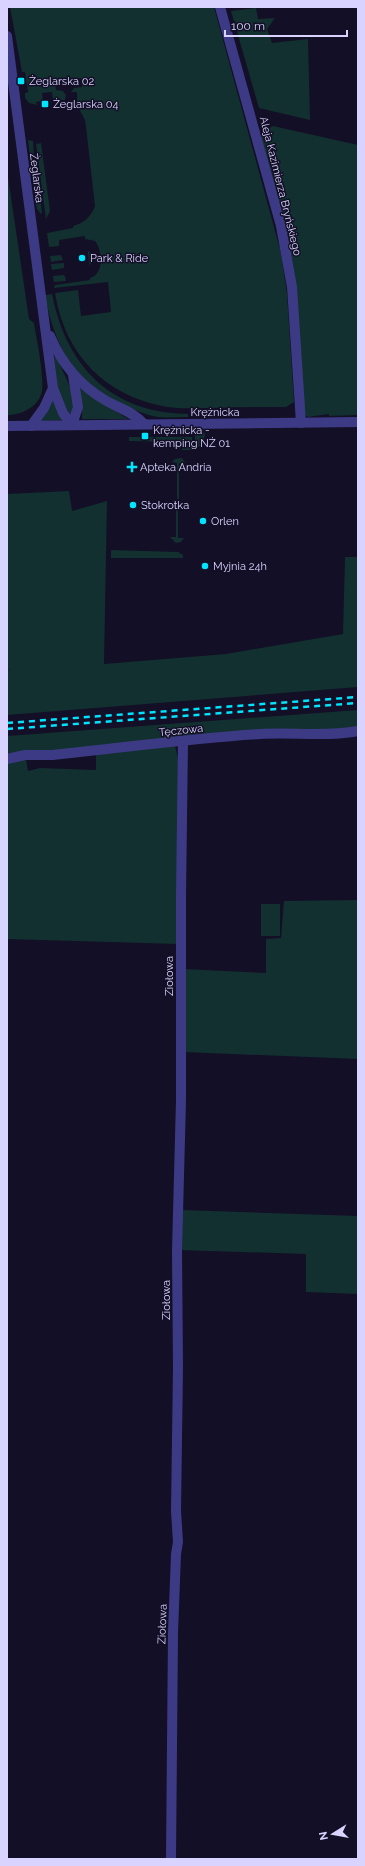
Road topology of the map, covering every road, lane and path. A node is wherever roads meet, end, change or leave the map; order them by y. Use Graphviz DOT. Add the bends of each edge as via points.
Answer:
graph roads {
  1 [pos="220,7"];
  2 [pos="7,36"];
  3 [pos="11,103"];
  4 [pos="46,323"];
  5 [pos="73,375"];
  6 [pos="53,388"];
  7 [pos="358,422"];
  8 [pos="301,423"];
  9 [pos="144,424"];
  10 [pos="72,425"];
  11 [pos="7,426"];
  12 [pos="31,426"];
  13 [pos="358,731"];
  14 [pos="183,742"];
  15 [pos="7,759"];
  16 [pos="171,1859"];
  1 -- 8 [label="street, Aleja Kazimierza Bryńskiego" via="287,258 292,287"];
  2 -- 3 [label="street, Żeglarska"];
  3 -- 4 [label="street, Żeglarska"];
  4 -- 5 [label="street, Żeglarska" via="57,350"];
  4 -- 6 [label="street, Żeglarska"];
  5 -- 9 [label="street, Żeglarska" via="91,391 138,417"];
  5 -- 10 [label="street, Żeglarska" via="78,407"];
  6 -- 10 [label="street, Żeglarska" via="63,413"];
  6 -- 12 [label="street" via="44,408"];
  7 -- 8 [label="street, Krężnicka"];
  8 -- 9 [label="street, Krężnicka"];
  9 -- 10 [label="street, Krężnicka"];
  10 -- 12 [label="street, Krężnicka"];
  11 -- 12 [label="street, Krężnicka"];
  13 -- 14 [label="street, Tęczowa" via="337,735 262,734"];
  14 -- 15 [label="street, Tęczowa" via="25,755"];
  14 -- 16 [label="street, Ziołowa" via="181,1100 177,1251 178,1542 173,1633"];
}
